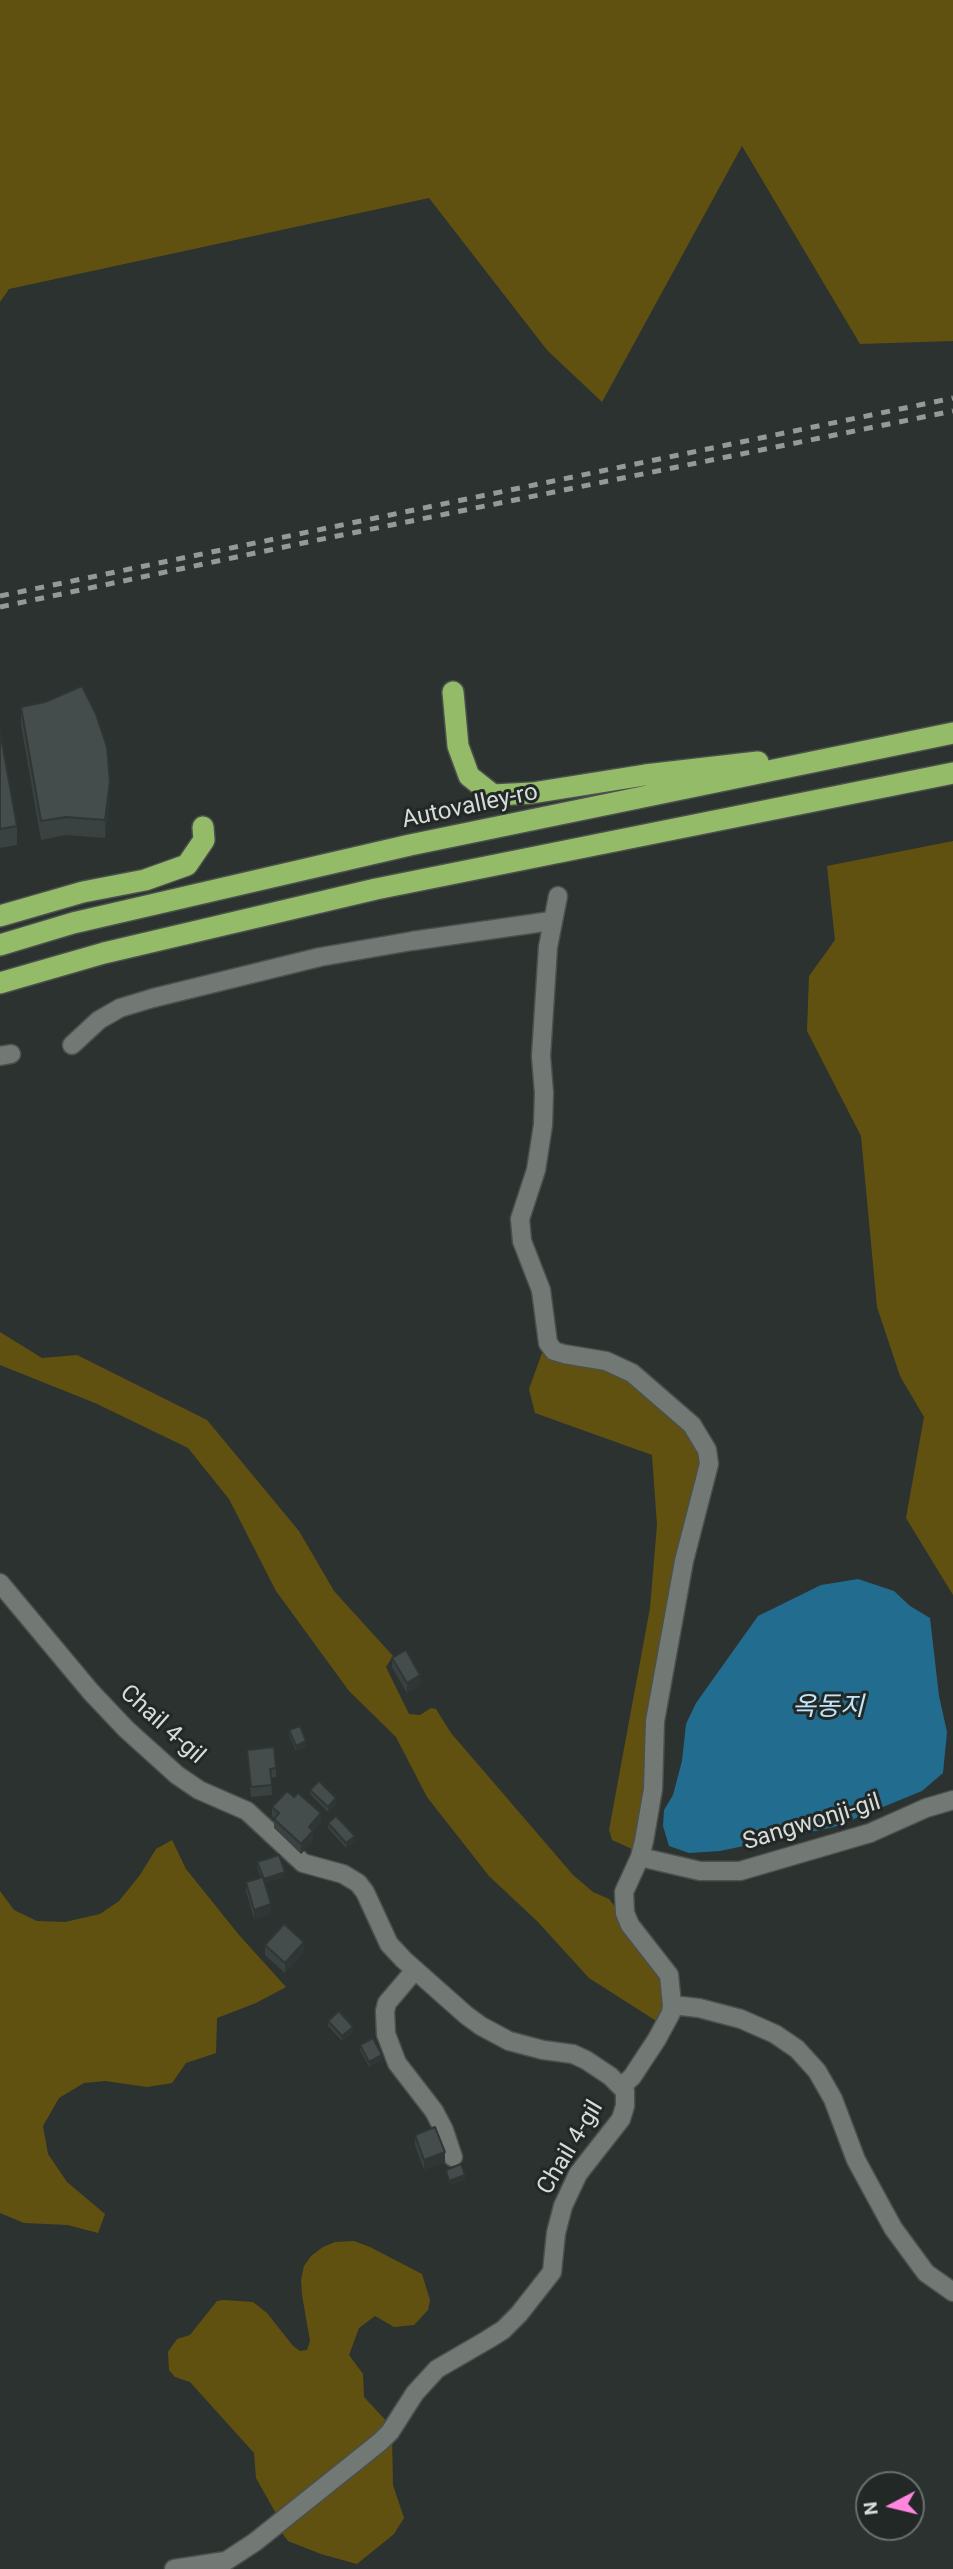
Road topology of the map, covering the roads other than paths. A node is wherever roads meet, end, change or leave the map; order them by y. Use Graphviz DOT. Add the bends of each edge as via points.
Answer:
graph roads {
  1 [pos="453,692"];
  2 [pos="953,733"];
  3 [pos="885,748"];
  4 [pos="953,773"];
  5 [pos="203,827"];
  6 [pos="558,896"];
  7 [pos="0,916"];
  8 [pos="551,921"];
  9 [pos="0,945"];
  10 [pos="0,983"];
  11 [pos="72,1045"];
  12 [pos="0,1583"];
  13 [pos="953,1800"];
  14 [pos="640,1857"];
  15 [pos="415,1970"];
  16 [pos="672,2005"];
  17 [pos="622,2086"];
  18 [pos="453,2157"];
  19 [pos="953,2292"];
  20 [pos="174,2569"];
  1 -- 3 [label="highway" via="458,746 469,776 492,795"];
  2 -- 3 [label="highway, Autovalley-ro"];
  3 -- 9 [label="highway, Autovalley-ro" via="410,845 73,923"];
  4 -- 10 [label="highway" via="376,888 104,953"];
  5 -- 7 [label="highway" via="204,840 187,865"];
  6 -- 8 [label="street"];
  8 -- 11 [label="street" via="320,957 153,998 99,1020"];
  8 -- 14 [label="street" via="541,1056 543,1125 536,1170 520,1219 522,1241 541,1290 548,1343 564,1354 606,1361 632,1373 692,1425 707,1450 709,1464 668,1646 655,1721 653,1789"];
  12 -- 15 [label="street, Chail 4-gil" via="91,1692 162,1762 199,1790 247,1811 303,1863 358,1883 389,1944"];
  13 -- 14 [label="street, Sangwonji-gil" via="870,1833 740,1871 699,1871"];
  14 -- 16 [label="street" via="624,1892 625,1913 639,1939 669,1975"];
  15 -- 17 [label="street, Chail 4-gil" via="481,2026 520,2044 573,2054"];
  15 -- 18 [label="street" via="387,2003 386,2034 397,2063 434,2111"];
  16 -- 17 [label="street" via="657,2039"];
  16 -- 19 [label="street" via="741,2019 797,2049 834,2099 856,2160 893,2228 926,2273"];
  17 -- 20 [label="street, Chail 4-gil" via="621,2119 578,2175 563,2206 552,2272 519,2314 487,2340 437,2369 380,2442 255,2542 226,2561"];
}
